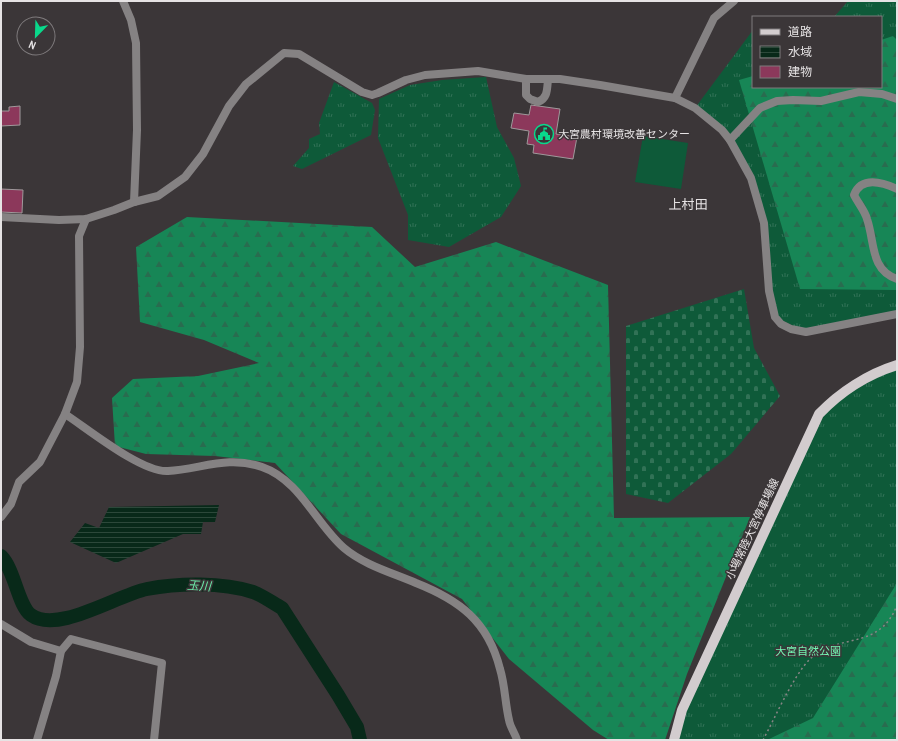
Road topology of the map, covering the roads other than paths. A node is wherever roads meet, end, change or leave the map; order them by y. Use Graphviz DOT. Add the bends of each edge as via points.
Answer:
graph roads {
  1 [pos="123,1"];
  2 [pos="734,1"];
  3 [pos="526,78"];
  4 [pos="548,79"];
  5 [pos="675,98"];
  6 [pos="897,99"];
  7 [pos="730,140"];
  8 [pos="897,189"];
  9 [pos="134,202"];
  10 [pos="1,217"];
  11 [pos="86,219"];
  12 [pos="897,279"];
  13 [pos="897,314"];
  14 [pos="897,365"];
  15 [pos="65,414"];
  16 [pos="1,517"];
  17 [pos="1,624"];
  18 [pos="61,651"];
  19 [pos="37,740"];
  20 [pos="154,740"];
  21 [pos="517,740"];
  22 [pos="674,740"];
  1 -- 9 [label="street" via="131,20 136,43 137,130"];
  2 -- 5 [label="street" via="714,18"];
  3 -- 4 [label="street"];
  3 -- 4 [label="street" via="526,95 538,102 546,95"];
  3 -- 9 [label="street" via="478,71 425,75 372,95 362,92 299,54 284,53 246,84 229,106 203,154 185,176 158,196"];
  4 -- 5 [label="street"];
  5 -- 7 [label="street" via="708,117"];
  6 -- 7 [label="street" via="882,94 859,92 821,101 777,101 760,108"];
  7 -- 13 [label="street" via="751,178 764,222 769,291 774,317 791,329 806,332"];
  8 -- 12 [label="street" via="883,182 863,184 856,188 854,195 867,219 879,268 888,276"];
  9 -- 11 [label="street"];
  10 -- 11 [label="street"];
  11 -- 15 [label="street" via="79,236 80,360 77,382"];
  14 -- 22 [label="main road, 小場常陸大宮停車場線" via="854,386 819,414 682,710"];
  15 -- 16 [label="street" via="40,462 19,482 11,504"];
  15 -- 21 [label="street" via="132,459 153,469 168,471 232,462 263,467 294,489 345,548 367,562 443,594 463,607 477,622 493,648 500,669 509,722"];
  17 -- 18 [label="street" via="31,642"];
  18 -- 19 [label="street"];
  18 -- 20 [label="street" via="71,639 162,663"];
}
